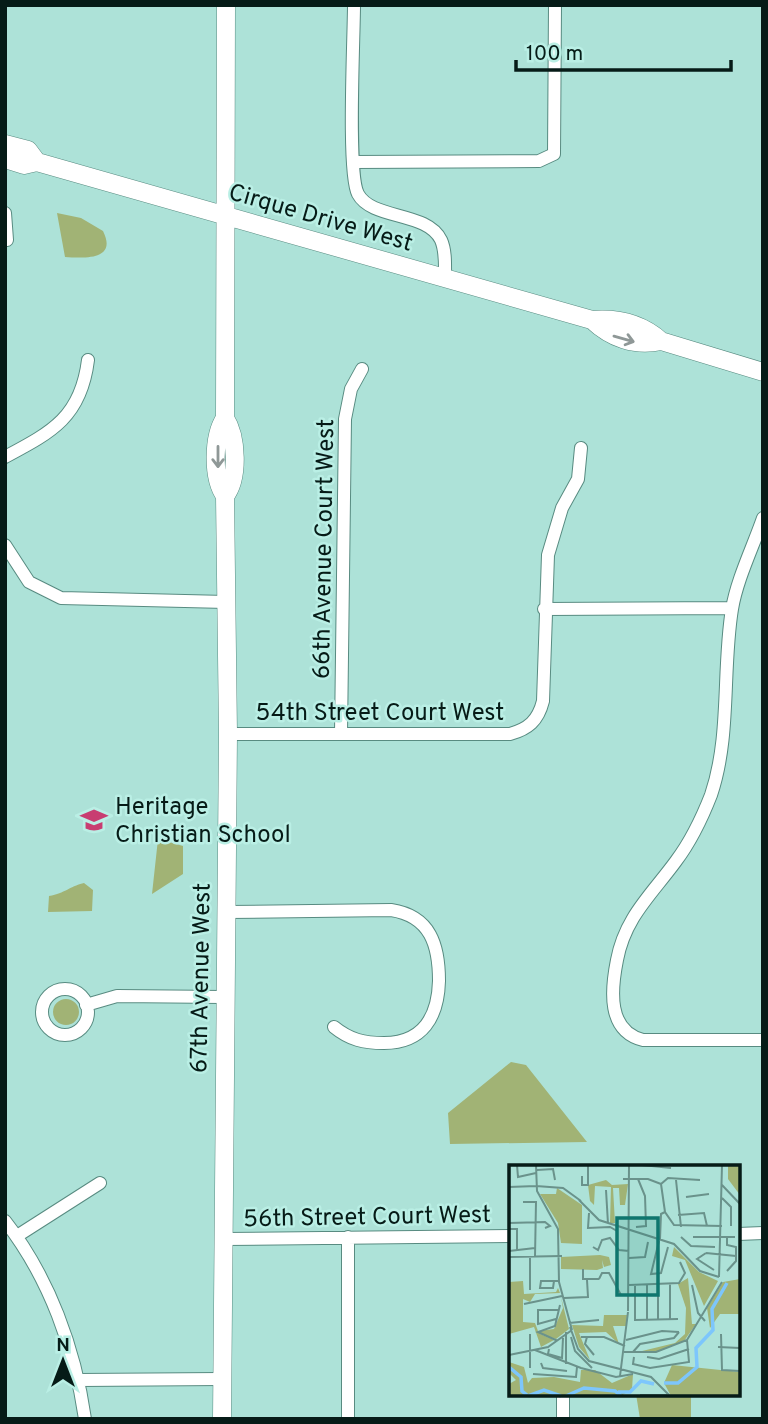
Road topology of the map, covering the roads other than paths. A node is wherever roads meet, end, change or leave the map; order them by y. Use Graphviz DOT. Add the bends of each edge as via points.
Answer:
graph roads {
  1 [pos="226,5"];
  2 [pos="354,5"];
  3 [pos="555,5"];
  4 [pos="5,144"];
  5 [pos="5,159"];
  6 [pos="37,162"];
  7 [pos="353,162"];
  8 [pos="5,213"];
  9 [pos="225,215"];
  10 [pos="7,240"];
  11 [pos="445,278"];
  12 [pos="88,360"];
  13 [pos="362,369"];
  14 [pos="763,372"];
  15 [pos="581,448"];
  16 [pos="5,457"];
  17 [pos="763,518"];
  18 [pos="5,545"];
  19 [pos="226,602"];
  20 [pos="732,608"];
  21 [pos="544,610"];
  22 [pos="341,733"];
  23 [pos="228,734"];
  24 [pos="226,912"];
  25 [pos="223,997"];
  26 [pos="86,1005"];
  27 [pos="334,1027"];
  28 [pos="763,1041"];
  29 [pos="100,1183"];
  30 [pos="5,1221"];
  31 [pos="763,1233"];
  32 [pos="740,1234"];
  33 [pos="17,1236"];
  34 [pos="509,1236"];
  35 [pos="348,1237"];
  36 [pos="223,1239"];
  37 [pos="222,1379"];
  38 [pos="79,1380"];
  39 [pos="563,1396"];
  40 [pos="85,1419"];
  41 [pos="222,1419"];
  42 [pos="348,1419"];
  43 [pos="562,1419"];
  1 -- 9 [label="street, 67th Avenue West"];
  2 -- 7 [label="street"];
  3 -- 7 [label="street" via="555,152 539,161"];
  4 -- 6 [label="street, Cirque Drive West" via="27,150"];
  5 -- 6 [label="street, Cirque Drive West"];
  6 -- 9 [label="street, Cirque Drive West"];
  7 -- 11 [label="street" via="354,184 363,201 421,223 441,238"];
  8 -- 10 [label="street"];
  9 -- 11 [label="street, Cirque Drive West"];
  9 -- 19 [label="street, 67th Avenue West" via="225,418 233,430 233,486 225,496"];
  11 -- 14 [label="street, Cirque Drive West" via="592,320 611,318 649,330 661,341"];
  12 -- 16 [label="street" via="81,395 68,415"];
  13 -- 22 [label="street, 66th Avenue Court West" via="351,389 345,419"];
  15 -- 21 [label="street" via="578,480 551,539"];
  17 -- 20 [label="street"];
  18 -- 19 [label="street" via="29,582 61,598"];
  19 -- 23 [label="street, 67th Avenue West"];
  20 -- 21 [label="street"];
  20 -- 28 [label="street" via="717,772 687,845 643,900 621,940 614,1011 621,1028 643,1040"];
  21 -- 22 [label="street, 54th Street Court West" via="543,701 530,726 510,734"];
  22 -- 23 [label="street, 54th Street Court West"];
  23 -- 24 [label="street, 67th Avenue West"];
  24 -- 25 [label="street, 67th Avenue West"];
  24 -- 27 [label="street" via="391,910 422,923 439,955 437,1005 426,1027 406,1041 369,1043"];
  25 -- 26 [label="street" via="117,996"];
  25 -- 36 [label="street, 67th Avenue West"];
  29 -- 33 [label="street"];
  30 -- 33 [label="street"];
  31 -- 32 [label="street"];
  33 -- 38 [label="street" via="52,1301"];
  34 -- 35 [label="street, 56th Street Court West"];
  35 -- 36 [label="street, 56th Street Court West"];
  35 -- 42 [label="street"];
  36 -- 37 [label="street, 67th Avenue West"];
  37 -- 38 [label="street"];
  37 -- 41 [label="street, 67th Avenue West"];
  38 -- 40 [label="street"];
  39 -- 43 [label="street"];
}
